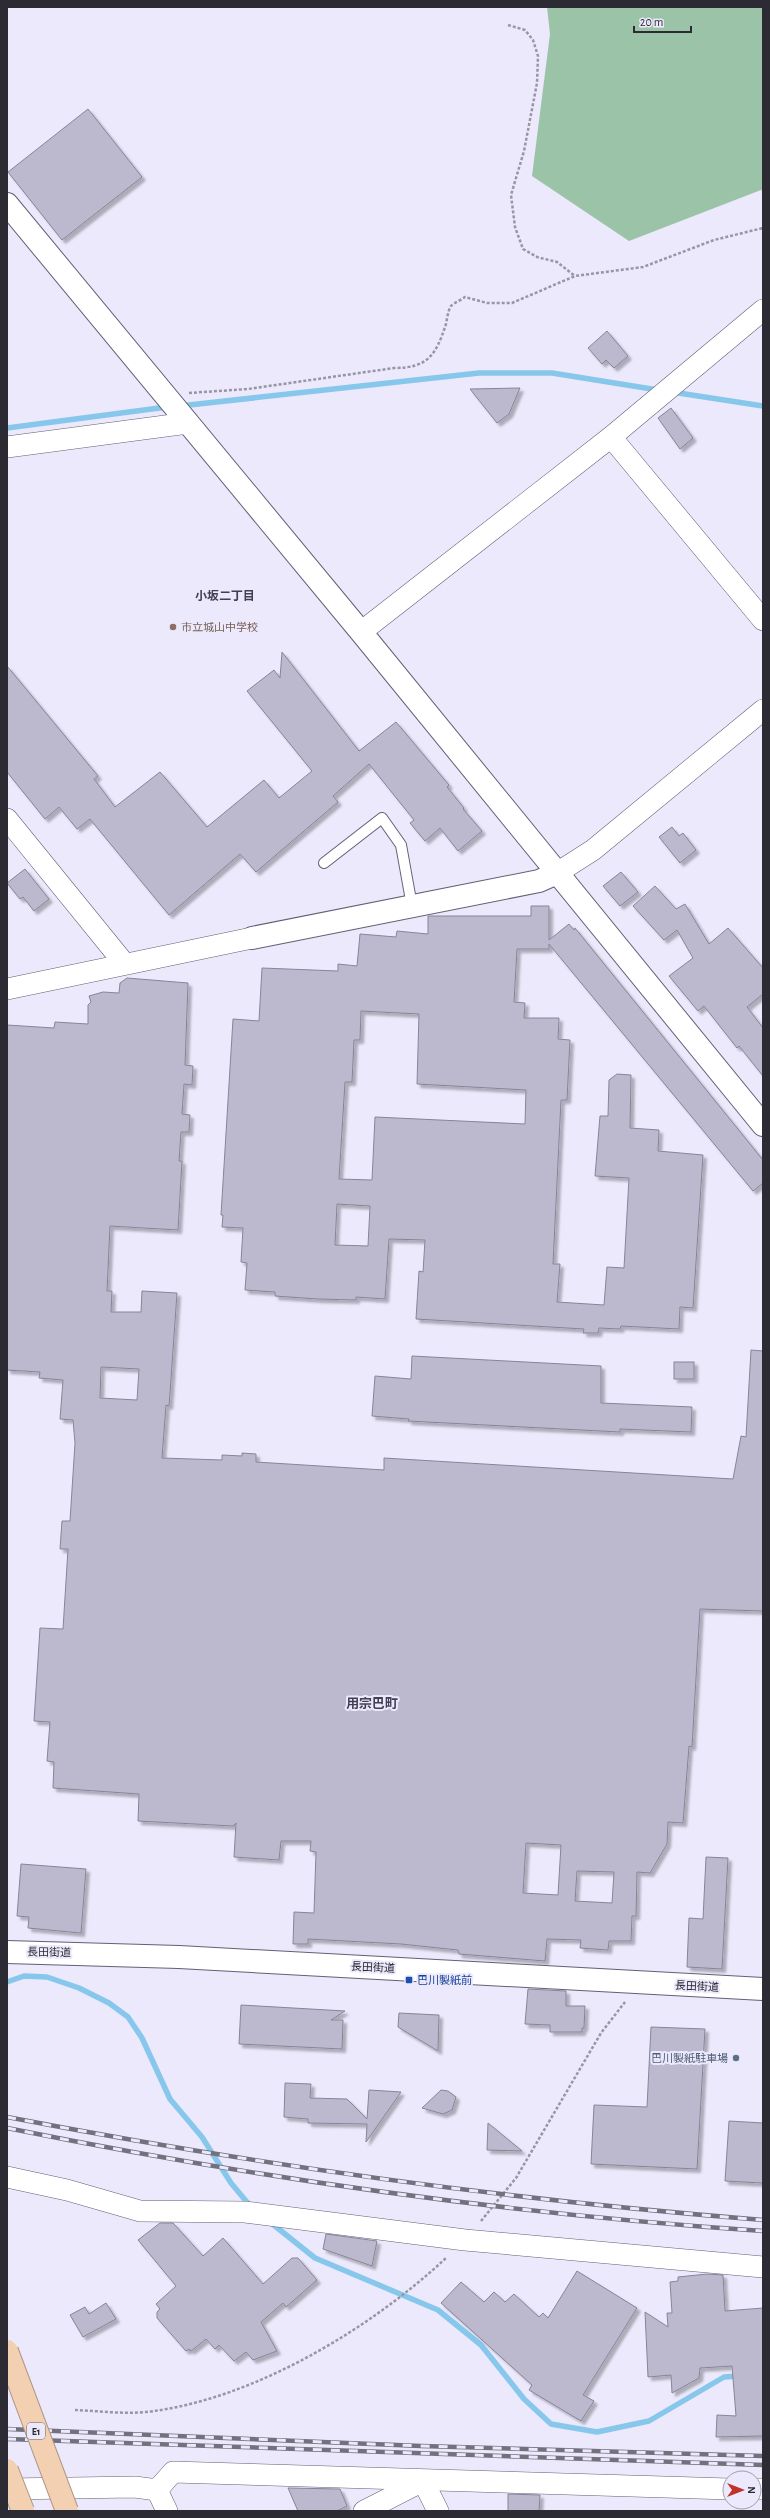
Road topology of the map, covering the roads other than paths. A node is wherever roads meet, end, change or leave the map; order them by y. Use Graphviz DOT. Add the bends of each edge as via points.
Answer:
graph roads {
  1 [pos="7,204"];
  2 [pos="763,310"];
  3 [pos="188,423"];
  4 [pos="611,437"];
  5 [pos="7,447"];
  6 [pos="763,620"];
  7 [pos="361,632"];
  8 [pos="763,710"];
  9 [pos="7,819"];
  10 [pos="324,863"];
  11 [pos="557,873"];
  12 [pos="412,906"];
  13 [pos="252,938"];
  14 [pos="124,963"];
  15 [pos="7,989"];
  16 [pos="763,1125"];
  17 [pos="7,1952"];
  18 [pos="763,1989"];
  19 [pos="7,2177"];
  20 [pos="763,2267"];
  21 [pos="7,2351"];
  22 [pos="7,2470"];
  23 [pos="423,2481"];
  24 [pos="7,2489"];
  25 [pos="722,2489"];
  26 [pos="157,2490"];
  27 [pos="23,2511"];
  28 [pos="67,2511"];
  29 [pos="167,2511"];
  30 [pos="364,2511"];
  31 [pos="438,2511"];
  1 -- 3 [label="street"];
  2 -- 4 [label="street"];
  3 -- 5 [label="street"];
  3 -- 7 [label="street"];
  4 -- 6 [label="street"];
  4 -- 7 [label="street"];
  7 -- 11 [label="street"];
  8 -- 11 [label="street" via="593,850"];
  9 -- 14 [label="street"];
  10 -- 12 [label="lane" via="382,818 401,845"];
  11 -- 12 [label="street" via="539,881"];
  11 -- 16 [label="street"];
  12 -- 13 [label="street"];
  13 -- 14 [label="street"];
  14 -- 15 [label="street"];
  17 -- 18 [label="street, 長田街道" via="164,1956"];
  19 -- 20 [label="street" via="67,2190 140,2211 246,2212 465,2240"];
  21 -- 28 [label="highway, E1, bridge"];
  22 -- 27 [label="highway, bridge"];
  23 -- 25 [label="street"];
  23 -- 26 [label="street" via="173,2472"];
  23 -- 30 [label="street"];
  23 -- 31 [label="street"];
  24 -- 26 [label="street" via="135,2487"];
  26 -- 29 [label="street"];
}
